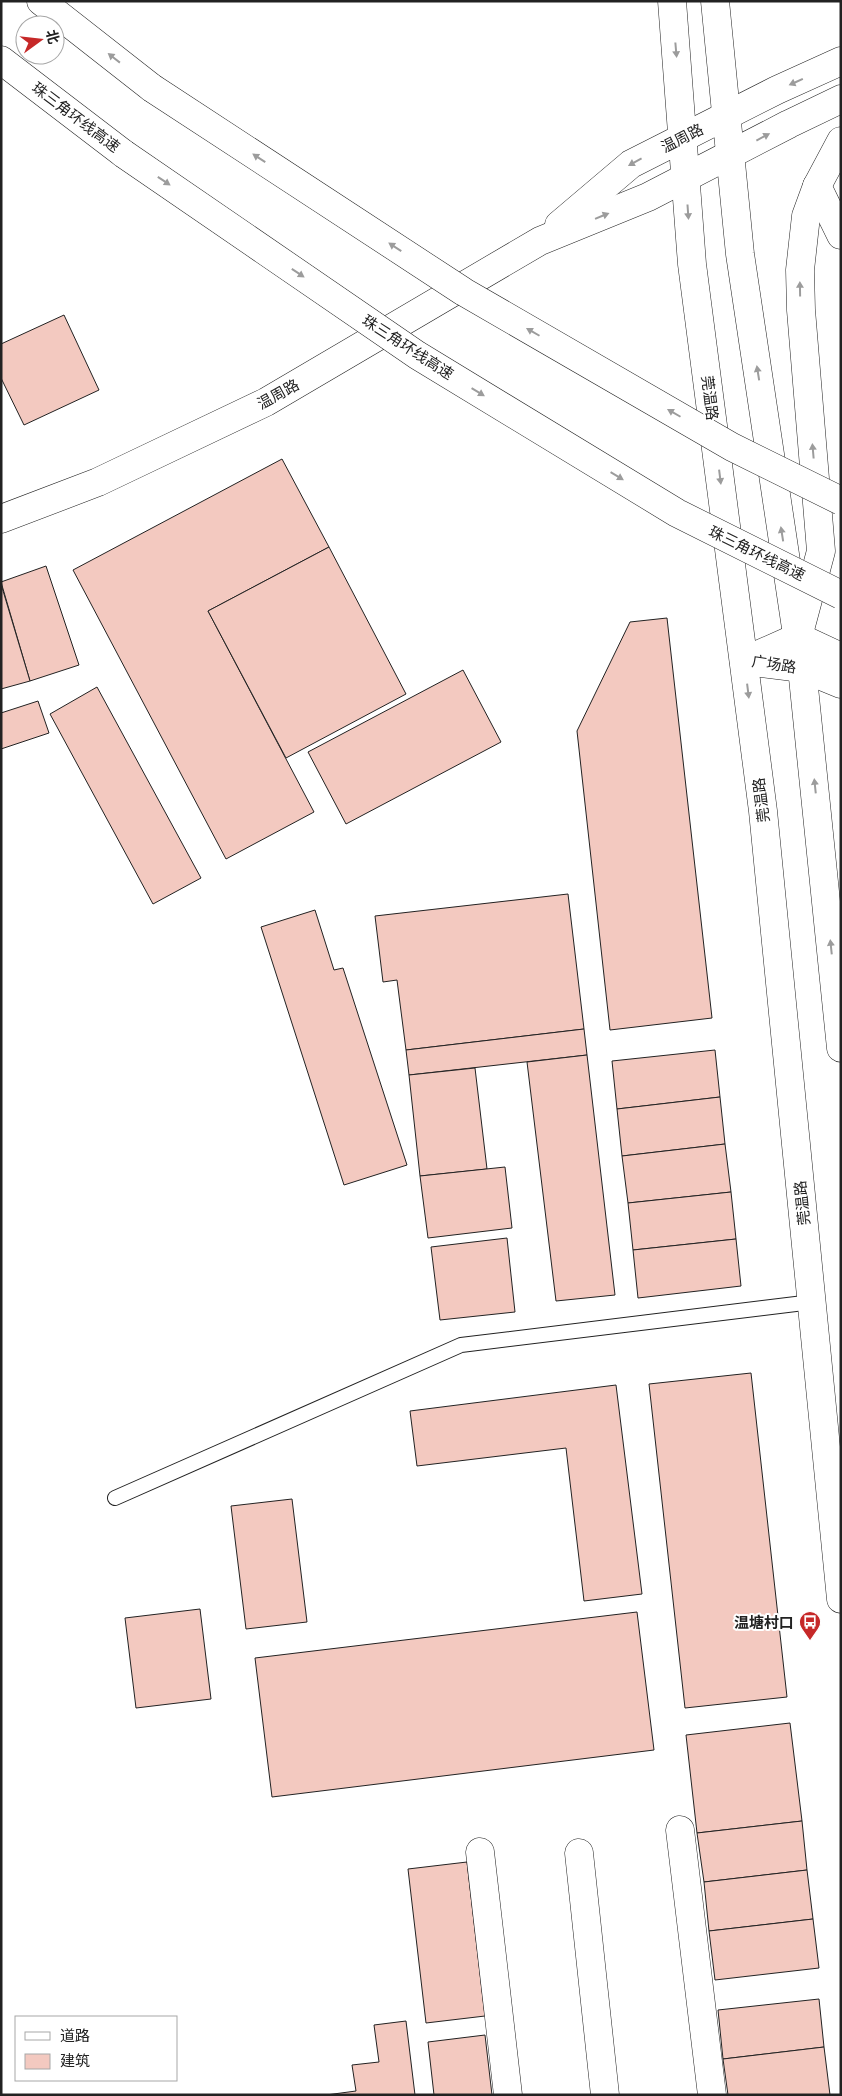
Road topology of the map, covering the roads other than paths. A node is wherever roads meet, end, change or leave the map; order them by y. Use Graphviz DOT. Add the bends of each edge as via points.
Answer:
graph roads {
  1 [pos="41,1"];
  2 [pos="672,1"];
  3 [pos="715,1"];
  4 [pos="1,60"];
  5 [pos="841,62"];
  6 [pos="841,99"];
  7 [pos="727,116"];
  8 [pos="683,138"];
  9 [pos="841,141"];
  10 [pos="731,154"];
  11 [pos="686,178"];
  12 [pos="817,186"];
  13 [pos="841,235"];
  14 [pos="540,240"];
  15 [pos="841,501"];
  16 [pos="1,519"];
  17 [pos="841,595"];
  18 [pos="798,637"];
  19 [pos="841,657"];
  20 [pos="744,662"];
  21 [pos="802,668"];
  22 [pos="841,684"];
  23 [pos="841,1048"];
  24 [pos="812,1302"];
  25 [pos="115,1498"];
  26 [pos="841,1599"];
  27 [pos="680,1830"];
  28 [pos="480,1852"];
  29 [pos="579,1854"];
  30 [pos="508,2095"];
  31 [pos="605,2095"];
  32 [pos="712,2095"];
  15 -- 1 [label="main road, one-way, bridge" via="732,446 464,292 152,88"];
  2 -- 8 [label="main road, 莞温路, one-way"];
  3 -- 7 [label="main road"];
  4 -- 17 [label="main road, 珠三角环线高速, one-way, bridge" via="124,154 417,355 677,513"];
  5 -- 7 [label="main road, 温周路, one-way"];
  10 -- 6 [label="main road, 温周路, one-way"];
  7 -- 8 [label="main road, 温周路"];
  7 -- 10 [label="main road"];
  8 -- 11 [label="main road, 莞温路"];
  8 -- 14 [label="main road, 温周路, one-way" via="631,164"];
  9 -- 12 [label="main road"];
  10 -- 11 [label="main road, 温周路"];
  18 -- 10 [label="main road, one-way" via="740,254"];
  14 -- 11 [label="main road, 温周路, one-way" via="648,197"];
  11 -- 20 [label="main road, 莞温路, one-way" via="692,264"];
  12 -- 13 [label="main road"];
  18 -- 12 [label="main road, one-way" via="821,551 800,270 806,216"];
  14 -- 16 [label="main road, 温周路" via="266,402 98,482"];
  18 -- 19 [label="main road, 广场路"];
  18 -- 20 [label="main road, 广场路"];
  18 -- 21 [label="main road"];
  20 -- 21 [label="main road, 广场路"];
  20 -- 24 [label="main road, 莞温路, one-way" via="763,811"];
  21 -- 22 [label="main road, 广场路"];
  23 -- 21 [label="main road, one-way"];
  24 -- 25 [label="lane" via="461,1345"];
  24 -- 26 [label="main road, 莞温路"];
  27 -- 32 [label="main road"];
  28 -- 30 [label="main road"];
  29 -- 31 [label="main road"];
}
